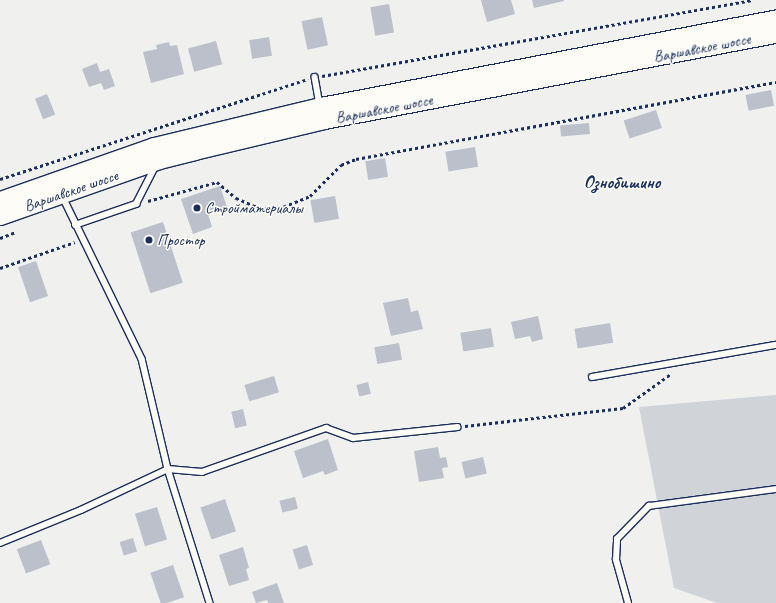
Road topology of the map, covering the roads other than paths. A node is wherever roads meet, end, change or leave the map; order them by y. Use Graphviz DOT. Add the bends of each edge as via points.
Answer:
graph roads {
  1 [pos="776,18"];
  2 [pos="776,34"];
  3 [pos="315,77"];
  4 [pos="321,106"];
  5 [pos="159,160"];
  6 [pos="62,194"];
  7 [pos="0,200"];
  8 [pos="0,216"];
  9 [pos="75,225"];
  10 [pos="776,345"];
  11 [pos="592,377"];
  12 [pos="457,427"];
  13 [pos="168,469"];
  14 [pos="776,489"];
  15 [pos="0,543"];
  16 [pos="210,603"];
  17 [pos="628,603"];
  1 -- 4 [label="main road, Варшавское шоссе"];
  2 -- 5 [label="main road, Варшавское шоссе" via="324,120"];
  3 -- 4 [label="lane"];
  4 -- 7 [label="main road, Варшавское шоссе" via="154,146"];
  5 -- 6 [label="main road, Варшавское шоссе"];
  5 -- 9 [label="lane" via="136,204"];
  6 -- 8 [label="main road, Варшавское шоссе"];
  6 -- 9 [label="lane"];
  9 -- 13 [label="lane" via="142,359"];
  10 -- 11 [label="lane"];
  12 -- 13 [label="lane" via="353,438 326,428 202,472"];
  13 -- 15 [label="lane" via="80,510"];
  13 -- 16 [label="lane"];
  14 -- 17 [label="lane" via="649,506 617,539 616,560"];
}
